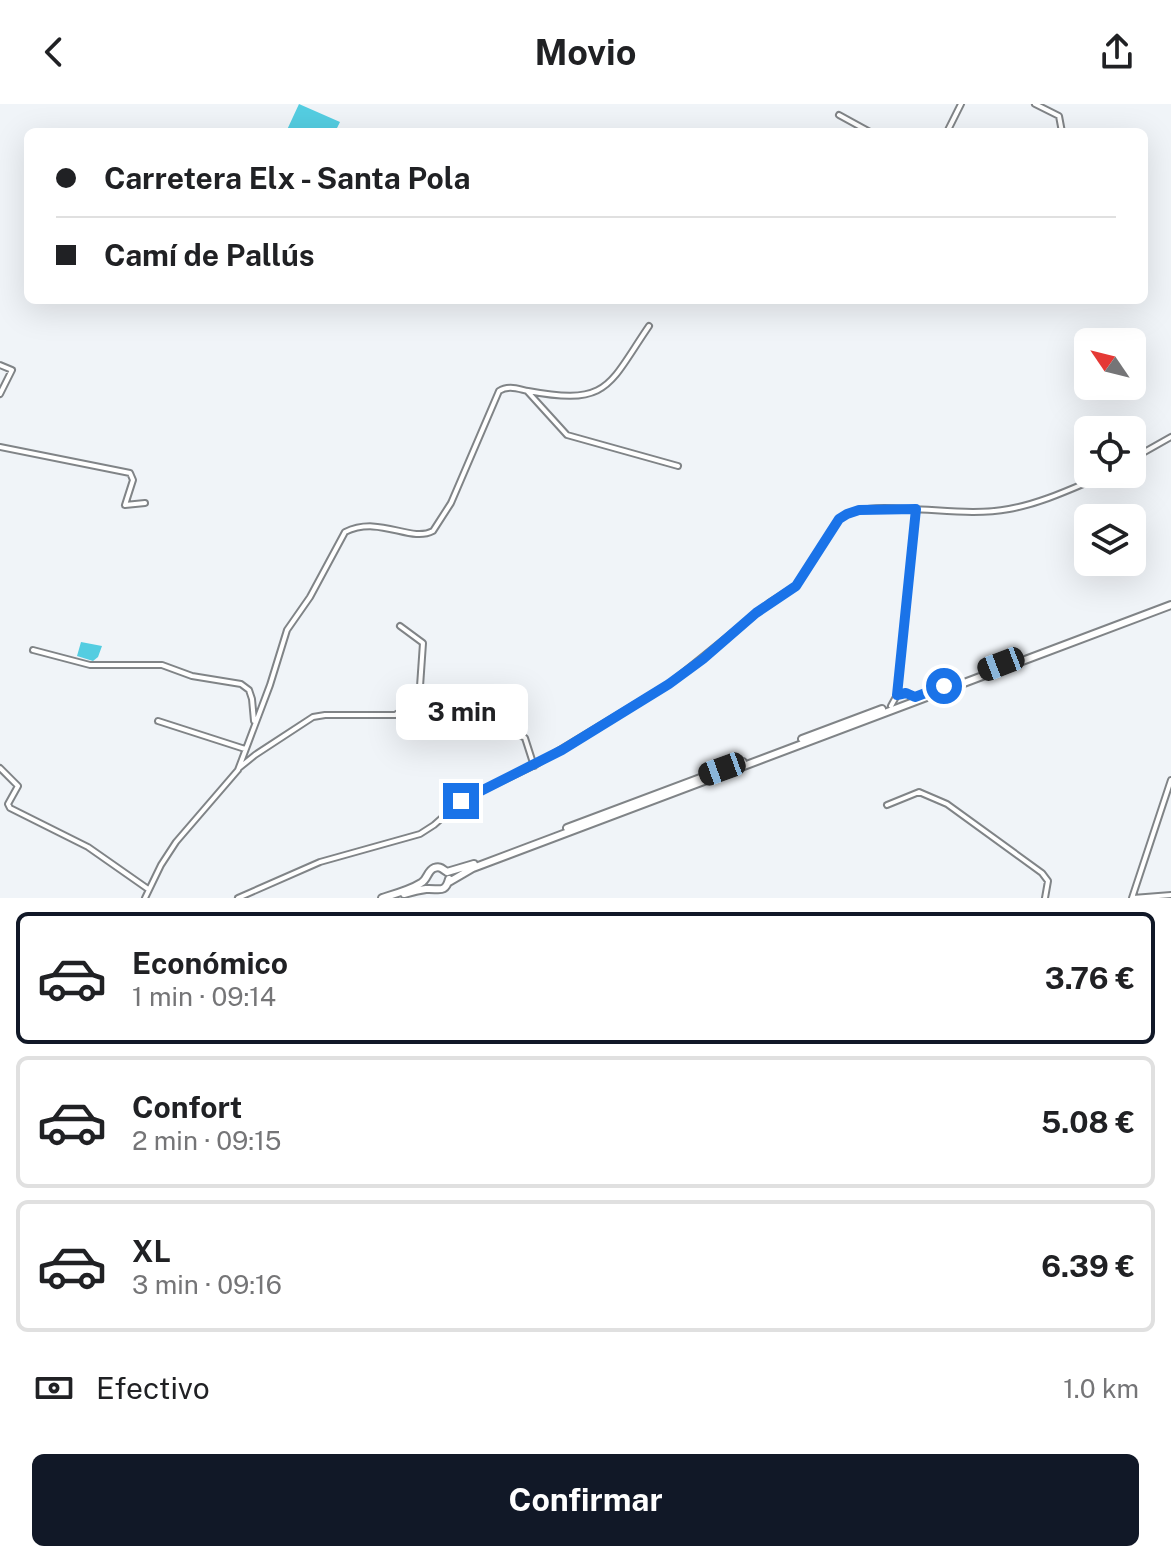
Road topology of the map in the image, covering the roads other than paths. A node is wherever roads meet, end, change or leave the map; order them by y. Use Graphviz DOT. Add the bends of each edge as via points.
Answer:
graph roads {
  1 [pos="961,104"];
  2 [pos="1035,104"];
  3 [pos="839,115"];
  4 [pos="863,128"];
  5 [pos="949,128"];
  6 [pos="1061,128"];
  7 [pos="649,326"];
  8 [pos="0,365"];
  9 [pos="526,391"];
  10 [pos="0,394"];
  11 [pos="1171,437"];
  12 [pos="0,447"];
  13 [pos="1146,451"];
  14 [pos="678,466"];
  15 [pos="1074,487"];
  16 [pos="145,503"];
  17 [pos="916,509"];
  18 [pos="1171,603"];
  19 [pos="400,626"];
  20 [pos="33,650"];
  21 [pos="897,695"];
  22 [pos="915,697"];
  23 [pos="891,706"];
  24 [pos="447,717"];
  25 [pos="158,721"];
  26 [pos="254,724"];
  27 [pos="245,749"];
  28 [pos="534,766"];
  29 [pos="0,768"];
  30 [pos="238,770"];
  31 [pos="1171,780"];
  32 [pos="887,805"];
  33 [pos="447,872"];
  34 [pos="427,879"];
  35 [pos="442,887"];
  36 [pos="148,889"];
  37 [pos="1171,895"];
  38 [pos="145,898"];
  39 [pos="238,898"];
  40 [pos="382,898"];
  41 [pos="395,898"];
  42 [pos="1045,898"];
  43 [pos="1133,898"];
  1 -- 5 [label="street"];
  2 -- 6 [label="street" via="1059,116"];
  3 -- 4 [label="street"];
  7 -- 9 [label="street" via="622,370 601,389 571,397"];
  8 -- 10 [label="street" via="12,370"];
  9 -- 14 [label="street" via="567,435"];
  9 -- 26 [label="street" via="499,391 451,503 433,531 419,534 369,525 345,532 287,630"];
  11 -- 13 [label="street"];
  12 -- 16 [label="street" via="130,473 133,480 125,505"];
  15 -- 17 [label="street" via="1006,510"];
  17 -- 21 [label="street"];
  17 -- 28 [label="street" via="859,510 839,519 796,586 669,684"];
  18 -- 22 [label="main road"];
  18 -- 35 [label="main road" via="473,868"];
  19 -- 30 [label="street" via="423,643 419,701 384,717 313,717"];
  20 -- 26 [label="street" via="90,665 162,665 241,684 252,699"];
  21 -- 22 [label="street"];
  21 -- 23 [label="street"];
  22 -- 23 [label="main road"];
  23 -- 33 [label="main road"];
  24 -- 28 [label="street" via="488,733 518,734 525,738"];
  25 -- 27 [label="street"];
  26 -- 27 [label="street"];
  27 -- 30 [label="street"];
  28 -- 39 [label="street" via="461,801 420,834 320,862"];
  29 -- 36 [label="street" via="18,786 10,808 88,847"];
  30 -- 36 [label="street" via="176,842"];
  31 -- 43 [label="street"];
  32 -- 42 [label="street" via="919,792 947,804 1042,873 1048,881"];
  33 -- 34 [label="main road" via="434,868"];
  33 -- 35 [label="main road"];
  34 -- 35 [label="main road"];
  34 -- 40 [label="main road"];
  35 -- 41 [label="main road"];
  36 -- 38 [label="street"];
  37 -- 43 [label="street"];
}
